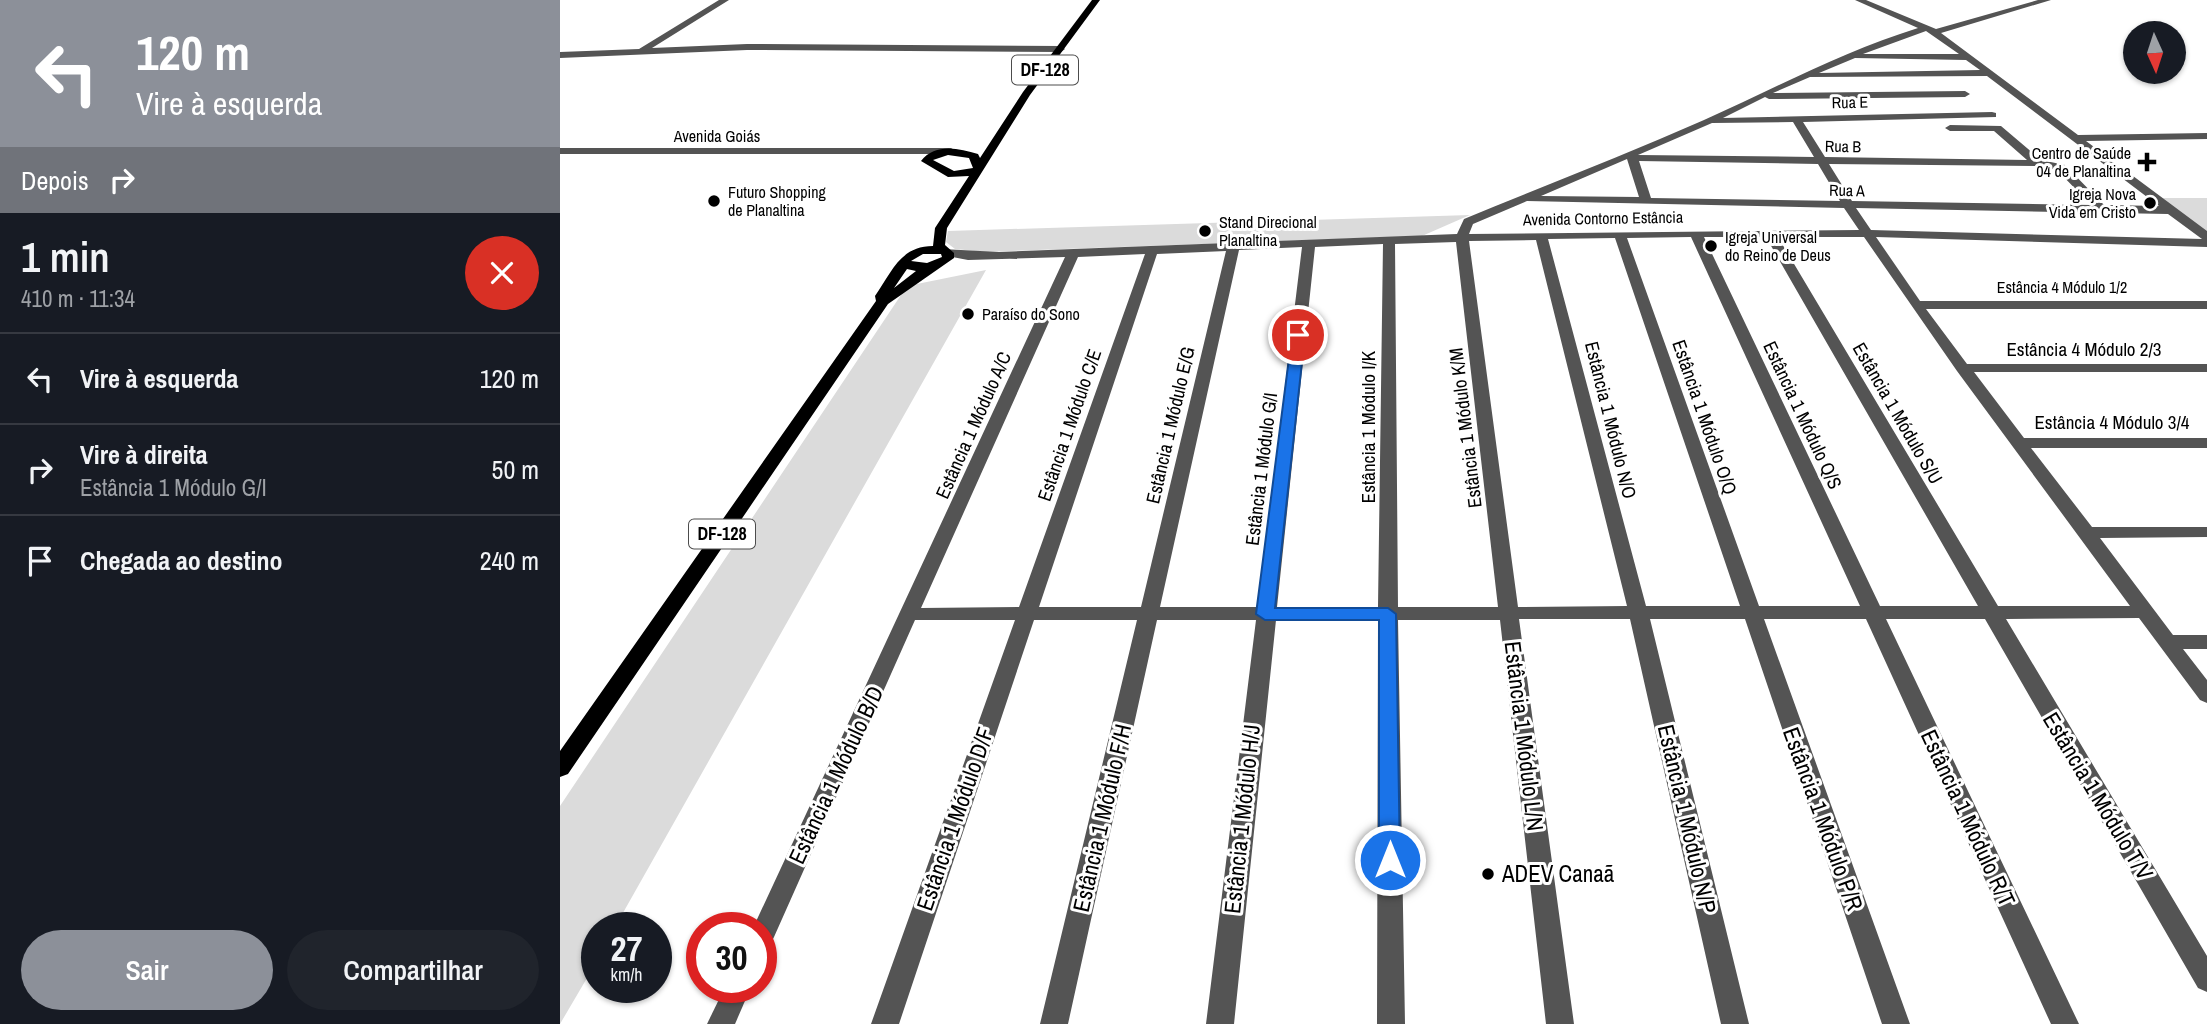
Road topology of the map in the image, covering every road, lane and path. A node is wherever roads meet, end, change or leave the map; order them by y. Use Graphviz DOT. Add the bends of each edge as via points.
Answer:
graph roads {
  1 [pos="725,0"];
  2 [pos="1096,0"];
  3 [pos="1858,0"];
  4 [pos="2047,0"];
  5 [pos="1936,33"];
  6 [pos="1889,40"];
  7 [pos="1061,49"];
  8 [pos="642,51"];
  9 [pos="560,55"];
  10 [pos="1851,57"];
  11 [pos="1967,57"];
  12 [pos="1989,73"];
  13 [pos="1940,74"];
  14 [pos="1804,76"];
  15 [pos="1965,94"];
  16 [pos="1758,96"];
  17 [pos="1792,96"];
  18 [pos="1709,121"];
  19 [pos="1801,121"];
  20 [pos="2207,136"];
  21 [pos="2075,138"];
  22 [pos="995,140"];
  23 [pos="560,151"];
  24 [pos="951,151"];
  25 [pos="874,152"];
  26 [pos="1628,158"];
  27 [pos="926,161"];
  28 [pos="1821,161"];
  29 [pos="2038,163"];
  30 [pos="977,169"];
  31 [pos="947,174"];
  32 [pos="1523,199"];
  33 [pos="1646,200"];
  34 [pos="1849,206"];
  35 [pos="2101,209"];
  36 [pos="2171,210"];
  37 [pos="1770,233"];
  38 [pos="1696,234"];
  39 [pos="1620,235"];
  40 [pos="1868,235"];
  41 [pos="1541,236"];
  42 [pos="1462,237"];
  43 [pos="2207,237"];
  44 [pos="1389,240"];
  45 [pos="2207,243"];
  46 [pos="1309,245"];
  47 [pos="1233,248"];
  48 [pos="1152,251"];
  49 [pos="915,252"];
  50 [pos="1073,253"];
  51 [pos="941,258"];
  52 [pos="905,263"];
  53 [pos="883,301"];
  54 [pos="1916,305"];
  55 [pos="2207,305"];
  56 [pos="1962,368"];
  57 [pos="2207,368"];
  58 [pos="2018,443"];
  59 [pos="2207,443"];
  60 [pos="2207,532"];
  61 [pos="2084,533"];
  62 [pos="1149,612"];
  63 [pos="2146,612"];
  64 [pos="1750,613"];
  65 [pos="1871,613"];
  66 [pos="1990,613"];
  67 [pos="911,614"];
  68 [pos="1026,614"];
  69 [pos="1265,614"];
  70 [pos="1388,614"];
  71 [pos="1509,614"];
  72 [pos="1639,615"];
  73 [pos="2168,642"];
  74 [pos="2207,642"];
  75 [pos="2207,695"];
  76 [pos="560,768"];
  77 [pos="773,912"];
  78 [pos="2207,980"];
  79 [pos="731,1003"];
  80 [pos="721,1024"];
  81 [pos="885,1024"];
  82 [pos="1054,1024"];
  83 [pos="1220,1024"];
  84 [pos="1391,1024"];
  85 [pos="1560,1024"];
  86 [pos="1735,1024"];
  87 [pos="1896,1024"];
  88 [pos="2065,1024"];
  1 -- 8 [label="street"];
  2 -- 7 [label="main road, DF-128 / DF-128"];
  3 -- 5 [label="street"];
  4 -- 5 [label="street"];
  5 -- 6 [label="street"];
  5 -- 6 [label="street"];
  5 -- 11 [label="street"];
  6 -- 10 [label="street"];
  7 -- 8 [label="street"];
  7 -- 22 [label="main road, DF-128 / DF-128"];
  8 -- 9 [label="street"];
  10 -- 11 [label="street"];
  10 -- 14 [label="street"];
  11 -- 12 [label="street"];
  12 -- 13 [label="street"];
  12 -- 21 [label="street"];
  13 -- 14 [label="street"];
  13 -- 15 [label="street"];
  14 -- 16 [label="street"];
  15 -- 17 [label="street"];
  15 -- 19 [label="street, Rua E" via="1992,115"];
  16 -- 17 [label="street"];
  16 -- 18 [label="street"];
  17 -- 19 [label="street"];
  18 -- 19 [label="street, Rua E"];
  18 -- 26 [label="street"];
  19 -- 28 [label="street"];
  19 -- 29 [label="street" via="1997,128"];
  20 -- 21 [label="street"];
  21 -- 36 [label="street"];
  22 -- 24 [label="main road"];
  22 -- 30 [label="main road, DF-128 / DF-128"];
  23 -- 25 [label="street, Avenida Goiás"];
  24 -- 25 [label="street, Avenida Goiás"];
  24 -- 27 [label="main road" via="931,155"];
  24 -- 30 [label="main road" via="974,156"];
  25 -- 27 [label="street, Avenida Goiás"];
  26 -- 28 [label="street, Rua B"];
  26 -- 32 [label="street"];
  26 -- 33 [label="street"];
  27 -- 31 [label="main road"];
  28 -- 29 [label="street, Rua B"];
  28 -- 34 [label="street"];
  29 -- 35 [label="street, Rua B" via="2061,167"];
  30 -- 31 [label="main road"];
  30 -- 51 [label="main road, DF-128 / DF-128" via="941,228"];
  31 -- 49 [label="main road, DF-128" via="954,188 951,197 925,244"];
  32 -- 33 [label="street, Rua A"];
  32 -- 42 [label="street" via="1468,222"];
  33 -- 34 [label="street, Rua A"];
  34 -- 35 [label="street, Rua A"];
  34 -- 40 [label="street"];
  35 -- 36 [label="street, Rua A"];
  36 -- 43 [label="street"];
  37 -- 38 [label="street, Avenida Contorno Estância"];
  37 -- 40 [label="street, Avenida Contorno Estância"];
  37 -- 66 [label="street, Estância 1 Módulo S/U"];
  38 -- 39 [label="street, Avenida Contorno Estância"];
  38 -- 65 [label="street, Estância 1 Módulo Q/S"];
  39 -- 41 [label="street, Avenida Contorno Estância"];
  39 -- 64 [label="street, Estância 1 Módulo O/Q"];
  40 -- 45 [label="street, Avenida Contorno Estância"];
  40 -- 54 [label="street"];
  41 -- 42 [label="street, Avenida Contorno Estância"];
  41 -- 72 [label="street, Estância 1 Módulo N/O"];
  42 -- 44 [label="street, Avenida Contorno Estância"];
  42 -- 71 [label="street, Estância 1 Módulo K/M"];
  44 -- 46 [label="street, Avenida Contorno Estância"];
  44 -- 70 [label="street, Estância 1 Módulo I/K"];
  46 -- 47 [label="street, Avenida Contorno Estância"];
  46 -- 69 [label="street, Estância 1 Módulo G/I"];
  47 -- 48 [label="street, Avenida Contorno Estância"];
  47 -- 62 [label="street, Estância 1 Módulo E/G"];
  48 -- 50 [label="street, Avenida Contorno Estância"];
  48 -- 68 [label="street, Estância 1 Módulo C/E"];
  49 -- 51 [label="main road"];
  49 -- 52 [label="main road, DF-128"];
  50 -- 51 [label="street, Avenida Contorno Estância"];
  50 -- 67 [label="street, Estância 1 Módulo A/C"];
  51 -- 52 [label="main road" via="915,268"];
  51 -- 53 [label="main road, DF-128 / DF-128"];
  52 -- 53 [label="main road, DF-128 / DF-128" via="890,280"];
  53 -- 76 [label="main road, DF-128 / DF-128"];
  54 -- 55 [label="street, Estância 4 Módulo 1/2"];
  54 -- 56 [label="street"];
  56 -- 57 [label="street, Estância 4 Módulo 2/3"];
  56 -- 58 [label="street"];
  58 -- 59 [label="street, Estância 4 Módulo 3/4"];
  58 -- 61 [label="street"];
  60 -- 61 [label="street"];
  61 -- 63 [label="street"];
  62 -- 68 [label="street"];
  62 -- 69 [label="street"];
  62 -- 82 [label="street, Estância 1 Módulo F/H"];
  63 -- 66 [label="street"];
  63 -- 73 [label="street"];
  64 -- 65 [label="street"];
  64 -- 72 [label="street"];
  64 -- 87 [label="street, Estância 1 Módulo P/R"];
  65 -- 66 [label="street"];
  65 -- 88 [label="street, Estância 1 Módulo R/T"];
  66 -- 78 [label="street, Estância 1 Módulo T/V"];
  67 -- 68 [label="street"];
  67 -- 77 [label="street, Estância 1 Módulo B/D"];
  68 -- 81 [label="street, Estância 1 Módulo D/F"];
  69 -- 70 [label="street"];
  69 -- 83 [label="street, Estância 1 Módulo H/J"];
  70 -- 71 [label="street"];
  70 -- 84 [label="street, Estância 1 Módulo I/K"];
  71 -- 72 [label="street"];
  71 -- 85 [label="street, Estância 1 Módulo L/N"];
  72 -- 86 [label="street, Estância 1 Módulo N/P"];
  73 -- 74 [label="street"];
  73 -- 75 [label="street"];
  79 -- 80 [label="street"];
}
